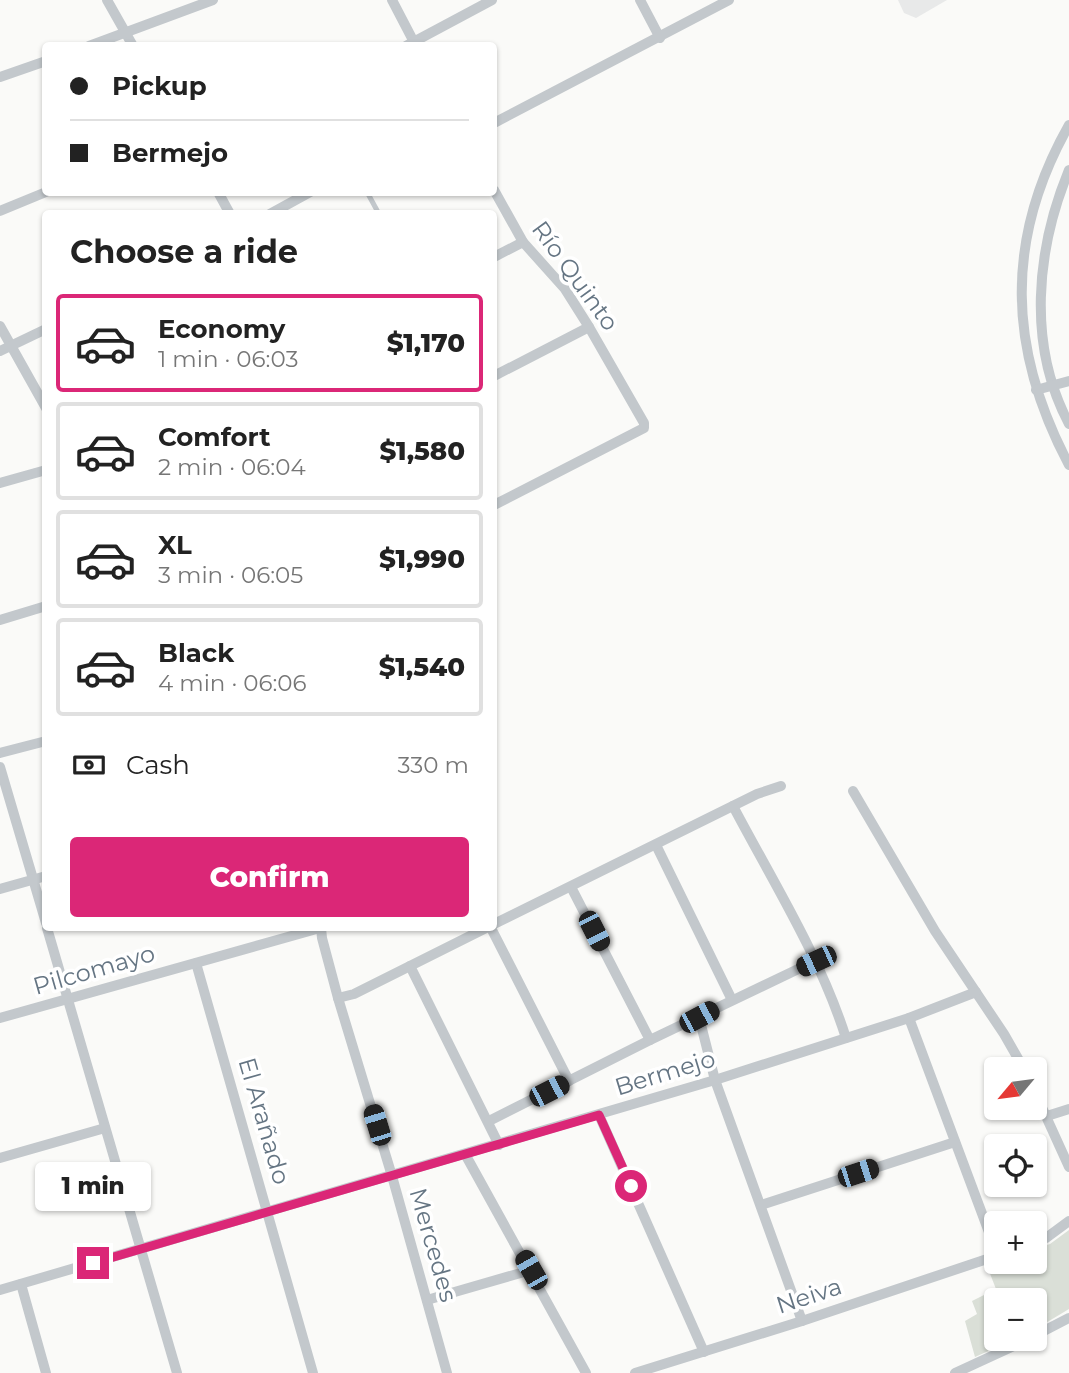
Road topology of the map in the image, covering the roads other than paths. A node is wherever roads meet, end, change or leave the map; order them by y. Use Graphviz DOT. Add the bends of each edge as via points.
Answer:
graph roads {
  1 [pos="107,0"];
  2 [pos="213,0"];
  3 [pos="392,0"];
  4 [pos="492,0"];
  5 [pos="640,0"];
  6 [pos="729,0"];
  7 [pos="125,32"];
  8 [pos="660,38"];
  9 [pos="99,42"];
  10 [pos="131,42"];
  11 [pos="411,42"];
  12 [pos="416,42"];
  13 [pos="42,62"];
  14 [pos="0,78"];
  15 [pos="497,121"];
  16 [pos="1069,125"];
  17 [pos="1069,170"];
  18 [pos="42,194"];
  19 [pos="497,195"];
  20 [pos="303,196"];
  21 [pos="277,210"];
  22 [pos="0,211"];
  23 [pos="523,242"];
  24 [pos="497,255"];
  25 [pos="0,327"];
  26 [pos="589,327"];
  27 [pos="42,331"];
  28 [pos="6,349"];
  29 [pos="497,374"];
  30 [pos="1069,381"];
  31 [pos="1053,385"];
  32 [pos="1036,390"];
  33 [pos="42,402"];
  34 [pos="1069,424"];
  35 [pos="1069,465"];
  36 [pos="42,471"];
  37 [pos="0,483"];
  38 [pos="497,503"];
  39 [pos="42,607"];
  40 [pos="0,620"];
  41 [pos="42,742"];
  42 [pos="0,753"];
  43 [pos="0,767"];
  44 [pos="781,786"];
  45 [pos="853,791"];
  46 [pos="733,806"];
  47 [pos="656,845"];
  48 [pos="42,877"];
  49 [pos="33,880"];
  50 [pos="571,887"];
  51 [pos="0,889"];
  52 [pos="42,911"];
  53 [pos="497,923"];
  54 [pos="48,931"];
  55 [pos="310,931"];
  56 [pos="321,931"];
  57 [pos="480,931"];
  58 [pos="493,931"];
  59 [pos="816,961"];
  60 [pos="196,963"];
  61 [pos="410,966"];
  62 [pos="976,992"];
  63 [pos="338,998"];
  64 [pos="67,999"];
  65 [pos="732,1000"];
  66 [pos="699,1017"];
  67 [pos="0,1018"];
  68 [pos="909,1018"];
  69 [pos="846,1038"];
  70 [pos="650,1040"];
  71 [pos="1017,1057"];
  72 [pos="715,1080"];
  73 [pos="569,1081"];
  74 [pos="1069,1109"];
  75 [pos="599,1115"];
  76 [pos="1047,1116"];
  77 [pos="489,1121"];
  78 [pos="105,1128"];
  79 [pos="955,1142"];
  80 [pos="499,1145"];
  81 [pos="465,1154"];
  82 [pos="0,1158"];
  83 [pos="1069,1167"];
  84 [pos="392,1176"];
  85 [pos="761,1205"];
  86 [pos="268,1211"];
  87 [pos="984,1221"];
  88 [pos="1069,1221"];
  89 [pos="1047,1237"];
  90 [pos="142,1249"];
  91 [pos="984,1257"];
  92 [pos="531,1270"];
  93 [pos="21,1284"];
  94 [pos="0,1290"];
  95 [pos="427,1300"];
  96 [pos="1069,1318"];
  97 [pos="802,1321"];
  98 [pos="1047,1330"];
  99 [pos="1006,1351"];
  100 [pos="704,1352"];
  101 [pos="968,1370"];
  102 [pos="46,1373"];
  103 [pos="177,1373"];
  104 [pos="313,1373"];
  105 [pos="447,1373"];
  106 [pos="586,1373"];
  107 [pos="635,1373"];
  108 [pos="955,1373"];
  1 -- 7 [label="street"];
  2 -- 7 [label="street"];
  3 -- 11 [label="street"];
  4 -- 12 [label="street"];
  5 -- 8 [label="street"];
  6 -- 8 [label="street"];
  7 -- 9 [label="street"];
  7 -- 10 [label="street"];
  8 -- 15 [label="street"];
  13 -- 14 [label="street"];
  16 -- 32 [label="street" via="1041,185 1023,260 1024,345"];
  17 -- 31 [label="street" via="1051,219 1042,278 1042,337"];
  18 -- 22 [label="street"];
  19 -- 23 [label="street, Río Quinto"];
  20 -- 21 [label="street"];
  23 -- 24 [label="street"];
  23 -- 26 [label="street, Río Quinto" via="565,289"];
  25 -- 28 [label="street"];
  26 -- 29 [label="street"];
  26 -- 38 [label="street, Río Quinto" via="644,428"];
  27 -- 28 [label="street"];
  28 -- 33 [label="street"];
  30 -- 31 [label="street"];
  31 -- 32 [label="street"];
  31 -- 34 [label="street"];
  32 -- 35 [label="street"];
  36 -- 37 [label="street"];
  39 -- 40 [label="street"];
  41 -- 42 [label="street"];
  43 -- 49 [label="street"];
  44 -- 46 [label="street"];
  45 -- 62 [label="street"];
  46 -- 47 [label="street"];
  46 -- 59 [label="street"];
  47 -- 50 [label="street"];
  47 -- 65 [label="street"];
  48 -- 49 [label="street"];
  49 -- 51 [label="street"];
  49 -- 52 [label="street"];
  50 -- 53 [label="street"];
  50 -- 70 [label="street"];
  54 -- 64 [label="street"];
  55 -- 60 [label="street, Pilcomayo"];
  56 -- 63 [label="street, Mercedes"];
  57 -- 61 [label="street"];
  58 -- 73 [label="street"];
  59 -- 65 [label="street"];
  59 -- 69 [label="street"];
  60 -- 64 [label="street, Pilcomayo"];
  60 -- 86 [label="street, El Arañado"];
  61 -- 63 [label="street"];
  61 -- 77 [label="street"];
  62 -- 68 [label="street, Bermejo"];
  62 -- 71 [label="street"];
  63 -- 84 [label="street, Mercedes"];
  64 -- 67 [label="street, Pilcomayo"];
  64 -- 78 [label="street"];
  65 -- 66 [label="street"];
  66 -- 70 [label="street"];
  66 -- 72 [label="street"];
  68 -- 69 [label="street, Bermejo"];
  68 -- 79 [label="street"];
  69 -- 72 [label="street, Bermejo"];
  70 -- 73 [label="street"];
  72 -- 75 [label="street, Bermejo"];
  72 -- 85 [label="street"];
  73 -- 77 [label="street"];
  74 -- 76 [label="street"];
  75 -- 80 [label="street, Bermejo"];
  75 -- 100 [label="street"];
  76 -- 83 [label="street"];
  77 -- 80 [label="street"];
  78 -- 82 [label="street"];
  78 -- 90 [label="street"];
  79 -- 85 [label="street"];
  79 -- 87 [label="street"];
  80 -- 81 [label="street, Bermejo"];
  81 -- 84 [label="street, Bermejo"];
  81 -- 92 [label="street"];
  84 -- 86 [label="street, Bermejo"];
  84 -- 95 [label="street, Mercedes"];
  85 -- 97 [label="street"];
  86 -- 90 [label="street, Bermejo"];
  86 -- 104 [label="street, El Arañado"];
  88 -- 89 [label="street"];
  90 -- 93 [label="street, Bermejo"];
  90 -- 103 [label="street"];
  91 -- 97 [label="street, Neiva"];
  92 -- 95 [label="street"];
  92 -- 106 [label="street"];
  93 -- 94 [label="street, Bermejo"];
  93 -- 102 [label="street"];
  95 -- 105 [label="street, Mercedes"];
  96 -- 98 [label="street"];
  97 -- 100 [label="street, Neiva"];
  99 -- 101 [label="street"];
  100 -- 107 [label="street, Neiva"];
  101 -- 108 [label="street"];
}
